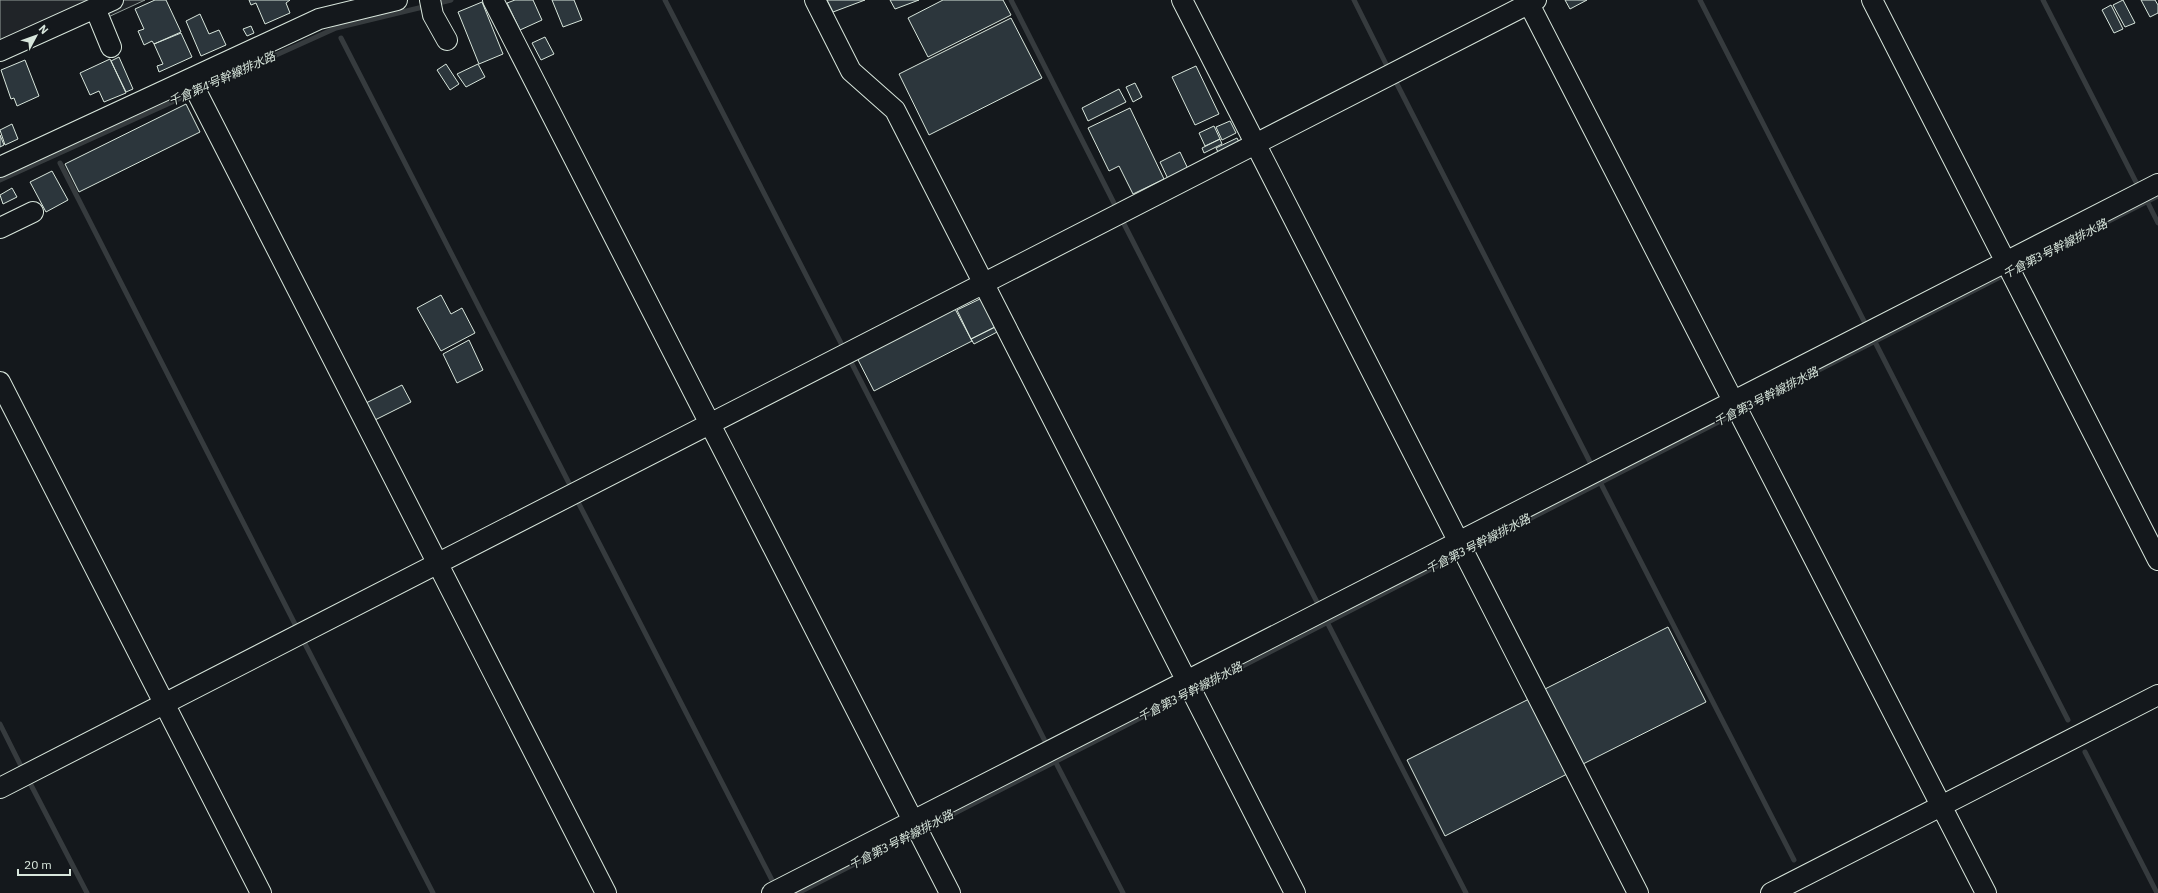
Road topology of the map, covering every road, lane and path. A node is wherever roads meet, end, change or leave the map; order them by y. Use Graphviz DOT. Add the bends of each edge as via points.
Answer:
graph roads {
  1 [pos="397,0"];
  2 [pos="494,0"];
  3 [pos="815,0"];
  4 [pos="1182,0"];
  5 [pos="1872,0"];
  6 [pos="1531,1"];
  7 [pos="104,4"];
  8 [pos="432,7"];
  9 [pos="447,40"];
  10 [pos="112,47"];
  11 [pos="0,51"];
  12 [pos="194,87"];
  13 [pos="1256,144"];
  14 [pos="0,167"];
  15 [pos="2158,184"];
  16 [pos="33,212"];
  17 [pos="0,228"];
  18 [pos="2009,268"];
  19 [pos="983,284"];
  20 [pos="0,382"];
  21 [pos="1736,408"];
  22 [pos="710,425"];
  23 [pos="1463,549"];
  24 [pos="2158,560"];
  25 [pos="438,564"];
  26 [pos="1191,688"];
  27 [pos="2158,695"];
  28 [pos="163,704"];
  29 [pos="0,788"];
  30 [pos="1941,806"];
  31 [pos="916,828"];
  32 [pos="261,893"];
  33 [pos="606,893"];
  34 [pos="772,893"];
  35 [pos="950,893"];
  36 [pos="1295,893"];
  37 [pos="1638,893"];
  38 [pos="1771,893"];
  39 [pos="1986,893"];
  1 -- 12 [label="street" via="319,19"];
  2 -- 22 [label="street"];
  3 -- 19 [label="street" via="851,71 896,110"];
  4 -- 13 [label="street"];
  5 -- 18 [label="street"];
  6 -- 13 [label="street"];
  6 -- 21 [label="street"];
  7 -- 10 [label="street"];
  7 -- 11 [label="street"];
  8 -- 9 [label="street"];
  12 -- 14 [label="street"];
  12 -- 25 [label="street"];
  13 -- 19 [label="street"];
  13 -- 23 [label="street"];
  15 -- 18 [label="street"];
  16 -- 17 [label="street"];
  18 -- 21 [label="street"];
  18 -- 24 [label="street"];
  19 -- 22 [label="street"];
  19 -- 26 [label="street"];
  20 -- 28 [label="street"];
  21 -- 23 [label="street"];
  21 -- 30 [label="street"];
  22 -- 25 [label="street"];
  22 -- 31 [label="street"];
  23 -- 26 [label="street"];
  23 -- 37 [label="street"];
  25 -- 28 [label="street"];
  25 -- 33 [label="street"];
  26 -- 31 [label="street"];
  26 -- 36 [label="street"];
  27 -- 30 [label="street"];
  28 -- 29 [label="street"];
  28 -- 32 [label="street"];
  30 -- 38 [label="street"];
  30 -- 39 [label="street"];
  31 -- 34 [label="street"];
  31 -- 35 [label="street"];
}
